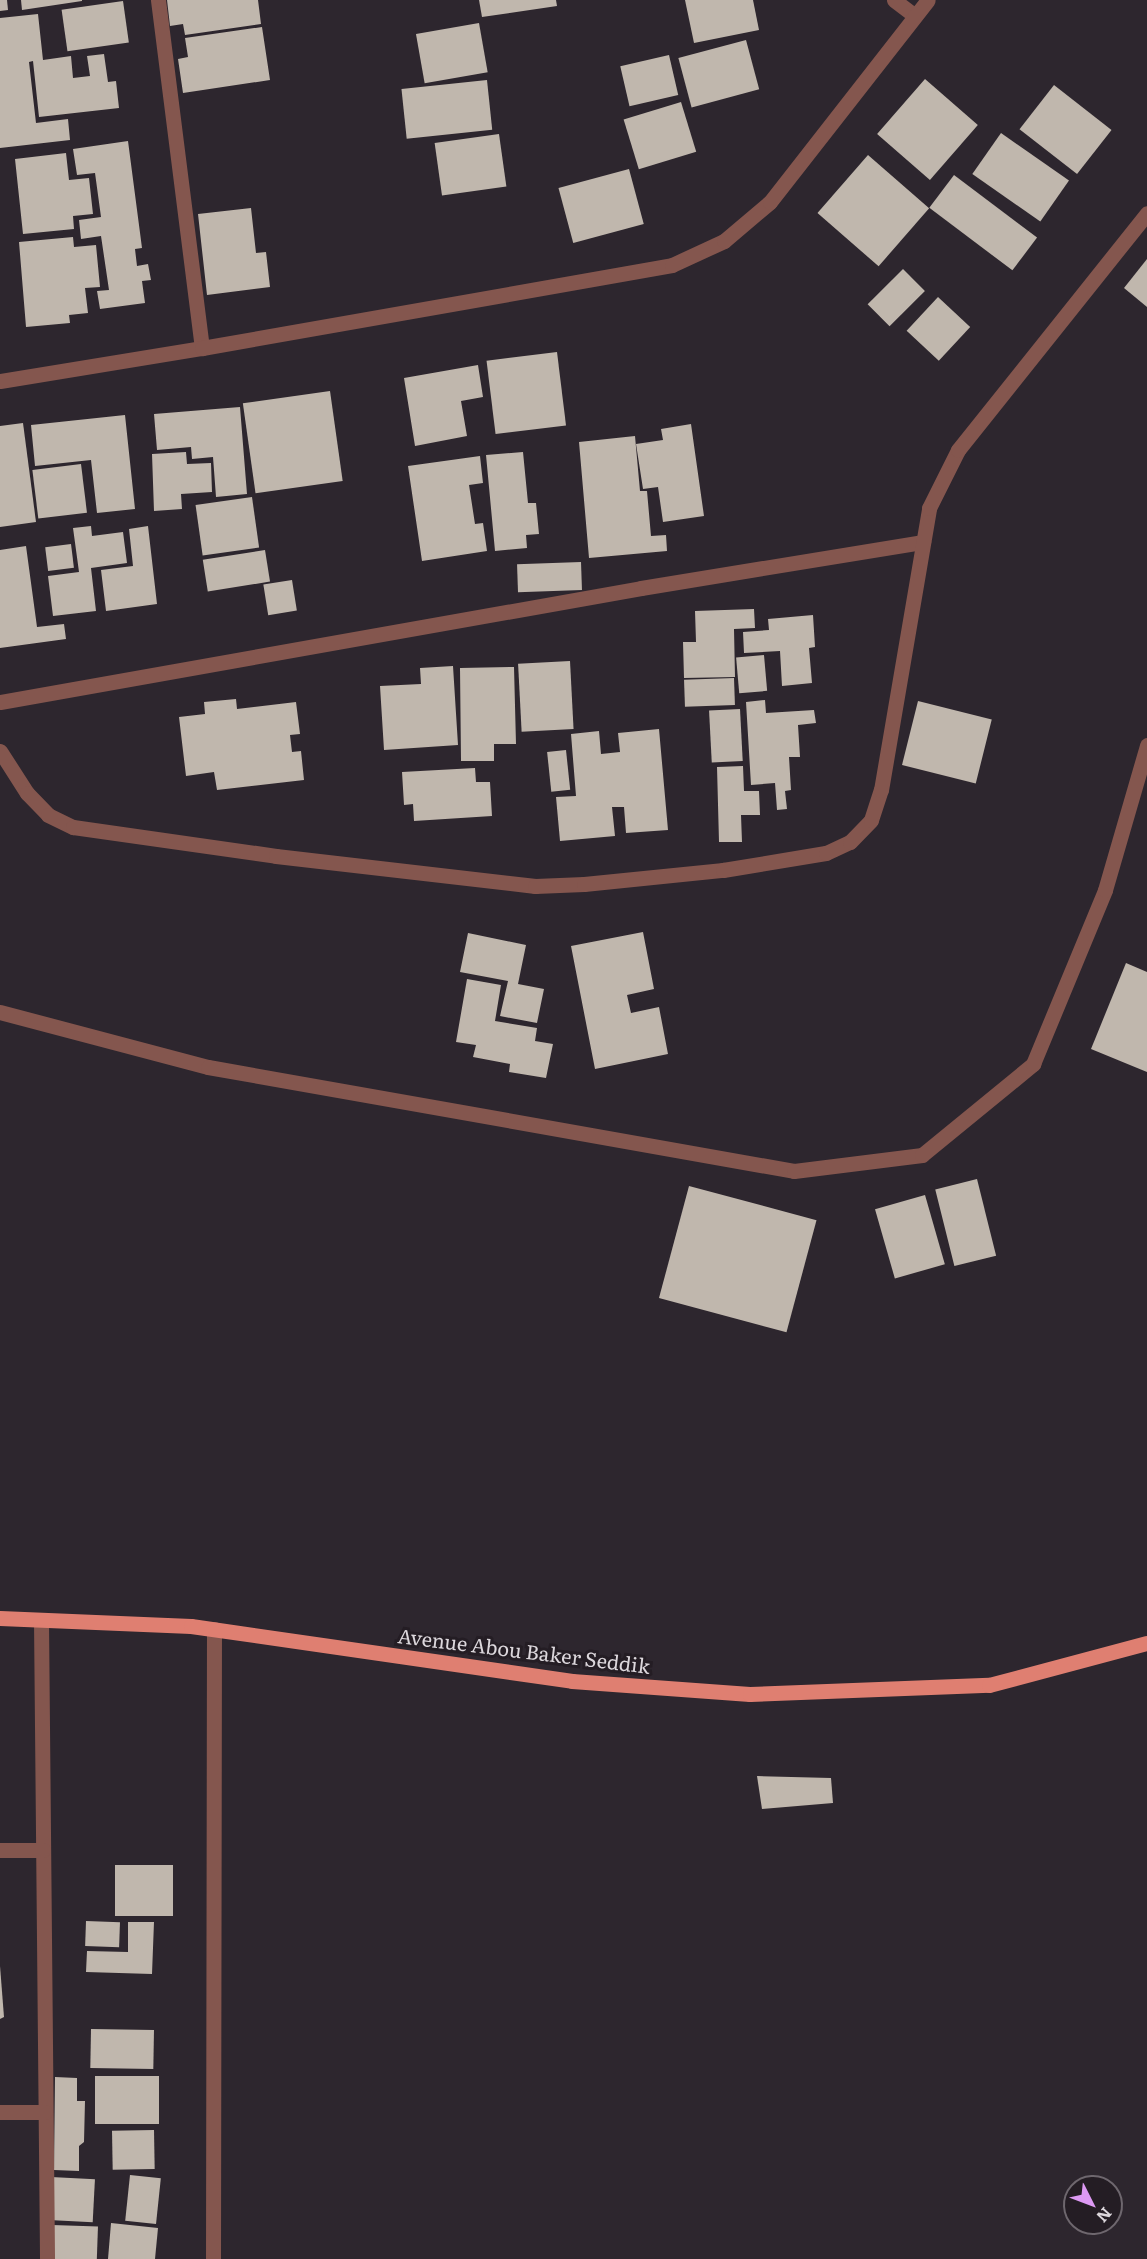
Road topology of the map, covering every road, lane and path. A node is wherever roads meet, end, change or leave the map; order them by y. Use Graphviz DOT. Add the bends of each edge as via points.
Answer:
graph roads {
  1 [pos="158,0"];
  2 [pos="894,0"];
  3 [pos="928,0"];
  4 [pos="915,16"];
  5 [pos="1147,213"];
  6 [pos="202,348"];
  7 [pos="0,381"];
  8 [pos="923,542"];
  9 [pos="0,702"];
  10 [pos="1147,745"];
  11 [pos="0,752"];
  12 [pos="0,1012"];
  13 [pos="0,1618"];
  14 [pos="40,1620"];
  15 [pos="214,1629"];
  16 [pos="1147,1643"];
  17 [pos="0,1850"];
  18 [pos="43,1850"];
  19 [pos="0,2112"];
  20 [pos="45,2112"];
  21 [pos="47,2259"];
  22 [pos="213,2259"];
  1 -- 6 [label="street"];
  2 -- 4 [label="street"];
  3 -- 4 [label="street"];
  4 -- 6 [label="street" via="770,202 724,241 672,265"];
  5 -- 8 [label="street" via="958,450 929,508"];
  6 -- 7 [label="street"];
  8 -- 9 [label="street" via="640,588"];
  8 -- 11 [label="street" via="881,790 871,820 850,842 826,853 723,870 535,886 276,856 73,827 48,815 27,793"];
  10 -- 12 [label="street" via="1105,890 1033,1064 922,1155 794,1171 208,1067"];
  13 -- 14 [label="main road, Avenue Abou Baker Seddik"];
  14 -- 15 [label="main road, Avenue Abou Baker Seddik"];
  14 -- 18 [label="street"];
  15 -- 16 [label="main road, Avenue Abou Baker Seddik" via="572,1681 750,1694 989,1685"];
  15 -- 22 [label="street"];
  17 -- 18 [label="street"];
  18 -- 20 [label="street"];
  19 -- 20 [label="street"];
  20 -- 21 [label="street"];
}
